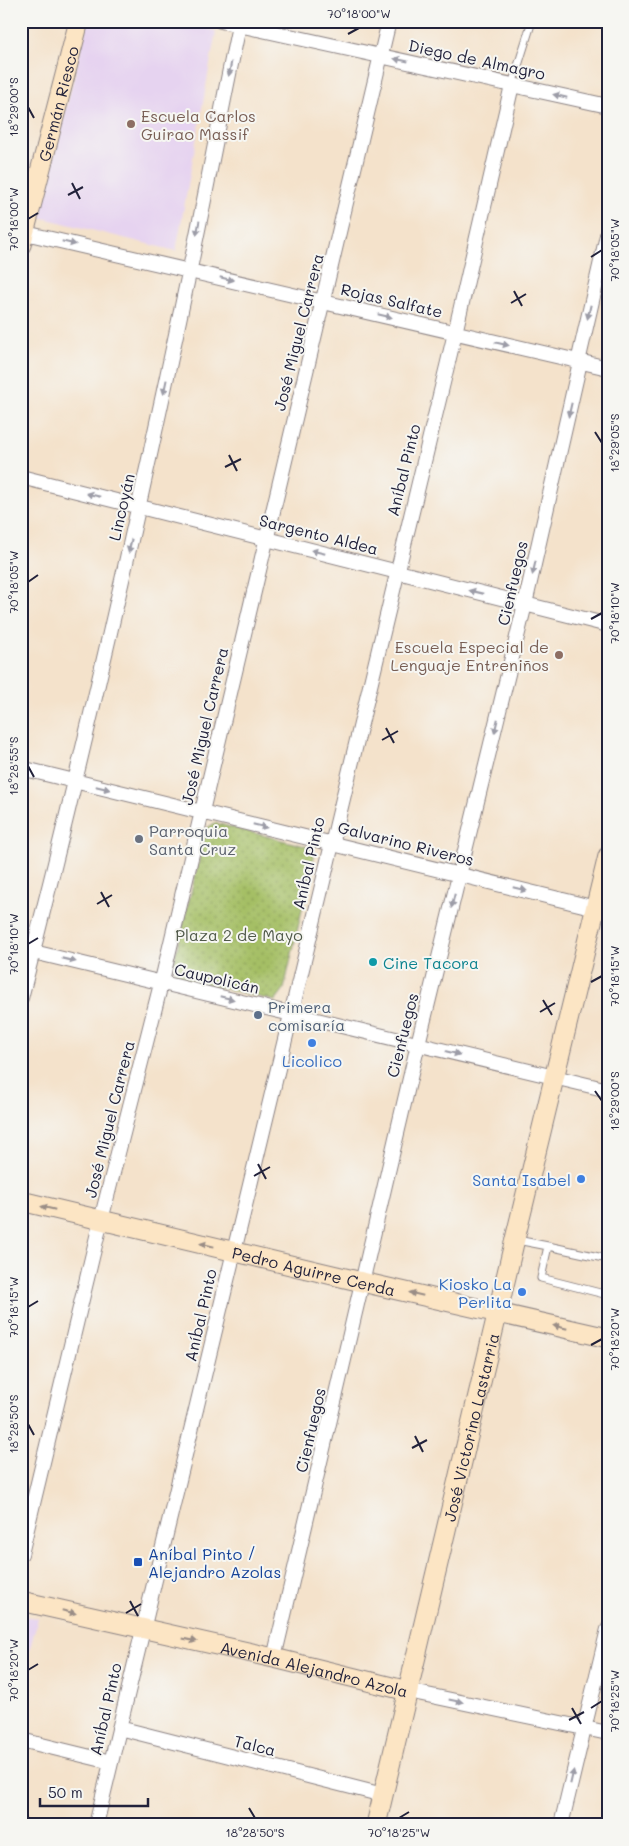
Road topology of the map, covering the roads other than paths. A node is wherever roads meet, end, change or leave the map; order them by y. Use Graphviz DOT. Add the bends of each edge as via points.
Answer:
graph roads {
  1 [pos="79,21"];
  2 [pos="221,21"];
  3 [pos="389,21"];
  4 [pos="532,21"];
  5 [pos="239,23"];
  6 [pos="381,56"];
  7 [pos="512,85"];
  8 [pos="608,106"];
  9 [pos="608,231"];
  10 [pos="22,236"];
  11 [pos="190,271"];
  12 [pos="323,302"];
  13 [pos="454,332"];
  14 [pos="579,362"];
  15 [pos="608,368"];
  16 [pos="21,477"];
  17 [pos="139,507"];
  18 [pos="266,539"];
  19 [pos="397,572"];
  20 [pos="526,604"];
  21 [pos="608,625"];
  22 [pos="21,768"];
  23 [pos="75,781"];
  24 [pos="202,812"];
  25 [pos="330,843"];
  26 [pos="608,856"];
  27 [pos="459,874"];
  28 [pos="601,909"];
  29 [pos="27,950"];
  30 [pos="162,982"];
  31 [pos="21,998"];
  32 [pos="290,1013"];
  33 [pos="418,1044"];
  34 [pos="554,1077"];
  35 [pos="608,1090"];
  36 [pos="21,1201"];
  37 [pos="101,1220"];
  38 [pos="515,1240"];
  39 [pos="548,1246"];
  40 [pos="233,1252"];
  41 [pos="608,1260"];
  42 [pos="362,1282"];
  43 [pos="608,1295"];
  44 [pos="498,1313"];
  45 [pos="607,1332"];
  46 [pos="21,1554"];
  47 [pos="21,1601"];
  48 [pos="608,1629"];
  49 [pos="142,1630"];
  50 [pos="274,1658"];
  51 [pos="408,1691"];
  52 [pos="119,1728"];
  53 [pos="584,1728"];
  54 [pos="608,1732"];
  55 [pos="21,1740"];
  56 [pos="111,1762"];
  57 [pos="383,1796"];
  58 [pos="101,1824"];
  59 [pos="376,1825"];
  60 [pos="561,1825"];
  1 -- 10 [label="main road, Germán Riesco"];
  2 -- 5 [label="street, Diego de Almagro"];
  3 -- 6 [label="street, José Miguel Carrera"];
  4 -- 7 [label="lane"];
  5 -- 6 [label="street, Diego de Almagro"];
  5 -- 11 [label="street, Lincoyán, one-way"];
  7 -- 6 [label="street, Diego de Almagro, one-way"];
  6 -- 12 [label="street, José Miguel Carrera"];
  8 -- 7 [label="street, Diego de Almagro, one-way"];
  7 -- 13 [label="street, Aníbal Pinto"];
  9 -- 14 [label="street, Cienfuegos, one-way"];
  10 -- 11 [label="street, Rojas Salfate, one-way"];
  11 -- 12 [label="street, Rojas Salfate, one-way"];
  11 -- 17 [label="street, Lincoyán, one-way"];
  12 -- 13 [label="street, Rojas Salfate, one-way"];
  12 -- 18 [label="street, José Miguel Carrera"];
  13 -- 14 [label="street, Rojas Salfate, one-way"];
  13 -- 19 [label="street, Aníbal Pinto"];
  14 -- 15 [label="street, Rojas Salfate"];
  14 -- 20 [label="street, Cienfuegos, one-way"];
  17 -- 16 [label="street, Sargento Aldea, one-way"];
  17 -- 18 [label="street, Sargento Aldea"];
  17 -- 23 [label="street, Lincoyán, one-way"];
  19 -- 18 [label="street, Sargento Aldea, one-way"];
  18 -- 24 [label="street, José Miguel Carrera"];
  20 -- 19 [label="street, Sargento Aldea, one-way"];
  19 -- 25 [label="street, Aníbal Pinto"];
  20 -- 21 [label="street, Sargento Aldea"];
  20 -- 27 [label="street, Cienfuegos, one-way"];
  22 -- 23 [label="street, Galvarino Riveros"];
  23 -- 24 [label="street, Galvarino Riveros, one-way"];
  23 -- 29 [label="street, Lincoyán"];
  24 -- 25 [label="street, Galvarino Riveros, one-way"];
  24 -- 30 [label="street, José Miguel Carrera"];
  25 -- 27 [label="street, Galvarino Riveros"];
  25 -- 32 [label="street, Aníbal Pinto"];
  26 -- 28 [label="main road, José Victorino Lastarria"];
  27 -- 28 [label="street, Galvarino Riveros, one-way"];
  27 -- 33 [label="street, Cienfuegos, one-way"];
  28 -- 34 [label="main road, José Victorino Lastarria"];
  29 -- 30 [label="street, Caupolicán, one-way"];
  29 -- 31 [label="street, Lincoyán"];
  30 -- 32 [label="street, Caupolicán, one-way"];
  30 -- 37 [label="street, José Miguel Carrera"];
  32 -- 33 [label="street, Caupolicán"];
  32 -- 40 [label="street, Aníbal Pinto"];
  33 -- 34 [label="street, Caupolicán, one-way"];
  33 -- 42 [label="street, Cienfuegos"];
  34 -- 35 [label="street, Caupolicán"];
  34 -- 38 [label="main road, José Victorino Lastarria"];
  37 -- 36 [label="main road, Pedro Aguirre Cerda, one-way"];
  40 -- 37 [label="main road, Pedro Aguirre Cerda, one-way"];
  37 -- 46 [label="street, José Miguel Carrera"];
  38 -- 39 [label="lane"];
  38 -- 44 [label="main road, José Victorino Lastarria"];
  39 -- 41 [label="lane"];
  39 -- 43 [label="lane" via="541,1278"];
  40 -- 42 [label="main road, Pedro Aguirre Cerda"];
  40 -- 49 [label="street, Aníbal Pinto"];
  44 -- 42 [label="main road, Pedro Aguirre Cerda, one-way"];
  42 -- 50 [label="street, Cienfuegos"];
  45 -- 44 [label="main road, Pedro Aguirre Cerda, one-way"];
  44 -- 51 [label="main road, José Victorino Lastarria"];
  47 -- 49 [label="main road, Avenida Alejandro Azola, one-way"];
  48 -- 53 [label="street"];
  49 -- 50 [label="main road, Avenida Alejandro Azola, one-way"];
  49 -- 52 [label="street, Aníbal Pinto"];
  50 -- 51 [label="main road, Avenida Alejandro Azola"];
  51 -- 53 [label="street, Avenida Alejandro Azola, one-way"];
  51 -- 57 [label="main road, José Victorino Lastarria"];
  52 -- 56 [label="street, Aníbal Pinto"];
  52 -- 57 [label="street, Talca"];
  53 -- 54 [label="street, Avenida Alejandro Azola"];
  60 -- 53 [label="street, one-way"];
  55 -- 56 [label="street"];
  56 -- 58 [label="street, Aníbal Pinto"];
  57 -- 59 [label="main road, José Victorino Lastarria"];
}
